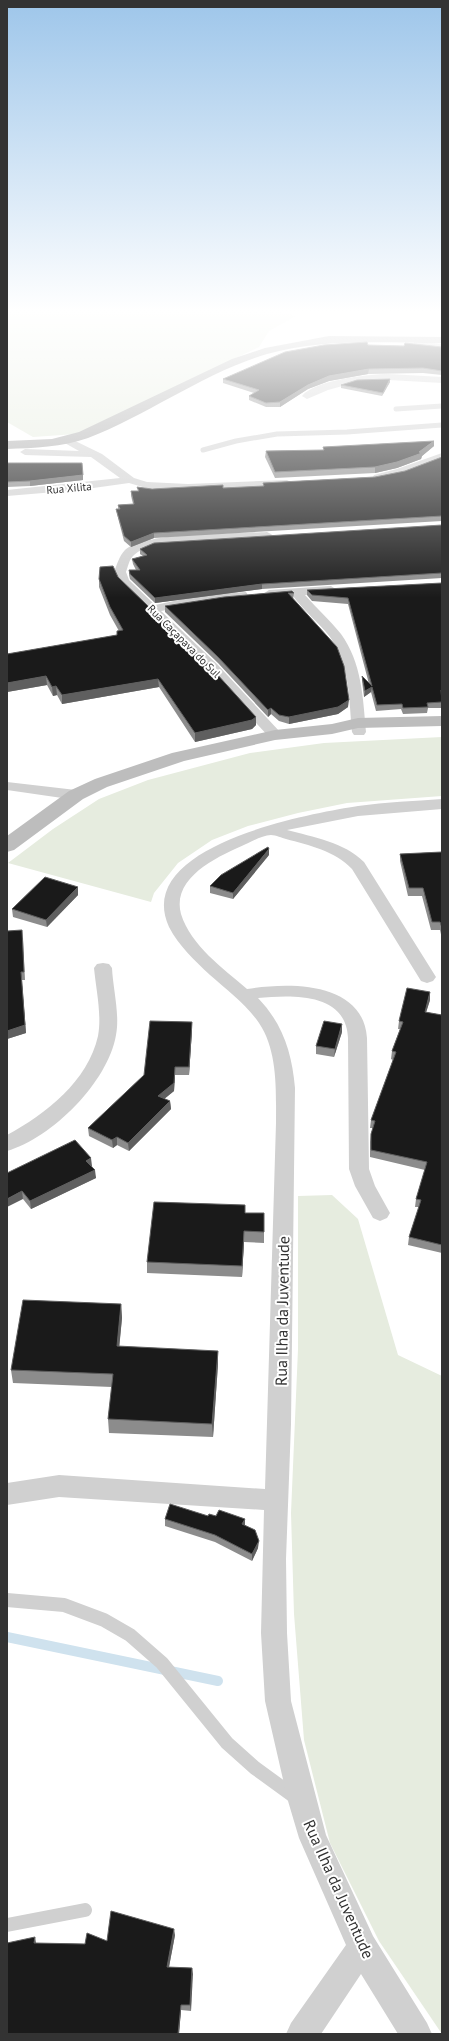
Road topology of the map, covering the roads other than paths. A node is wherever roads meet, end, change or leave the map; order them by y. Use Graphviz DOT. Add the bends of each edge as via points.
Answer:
graph roads {
  1 [pos="142,407"];
  2 [pos="161,407"];
  3 [pos="423,407"];
  4 [pos="396,409"];
  5 [pos="442,425"];
  6 [pos="72,442"];
  7 [pos="7,445"];
  8 [pos="203,450"];
  9 [pos="7,452"];
  10 [pos="25,452"];
  11 [pos="98,456"];
  12 [pos="442,456"];
  13 [pos="367,478"];
  14 [pos="132,481"];
  15 [pos="300,482"];
  16 [pos="7,493"];
  17 [pos="276,536"];
  18 [pos="343,590"];
  19 [pos="296,592"];
  20 [pos="153,609"];
  21 [pos="442,721"];
  22 [pos="359,727"];
  23 [pos="442,730"];
  24 [pos="275,735"];
  25 [pos="7,786"];
  26 [pos="76,795"];
  27 [pos="442,804"];
  28 [pos="270,830"];
  29 [pos="7,846"];
  30 [pos="103,968"];
  31 [pos="427,977"];
  32 [pos="243,995"];
  33 [pos="7,1144"];
  34 [pos="380,1213"];
  35 [pos="7,1494"];
  36 [pos="275,1500"];
  37 [pos="7,1600"];
  38 [pos="302,1801"];
  39 [pos="85,1910"];
  40 [pos="7,1925"];
  41 [pos="362,1947"];
  42 [pos="302,2034"];
  43 [pos="416,2034"];
  1 -- 6 [label="main road"];
  2 -- 6 [label="main road" via="93,439"];
  3 -- 4 [label="lane"];
  5 -- 8 [label="lane" via="277,434"];
  6 -- 7 [label="main road"];
  6 -- 10 [label="main road" via="46,451"];
  6 -- 11 [label="street"];
  9 -- 10 [label="main road"];
  10 -- 11 [label="street" via="81,453"];
  11 -- 14 [label="street"];
  12 -- 13 [label="street" via="400,472"];
  14 -- 15 [label="street" via="182,487"];
  14 -- 16 [label="street, Rua Xilita"];
  17 -- 20 [label="street, Rua Caçapava do Sul" via="162,542 143,546 127,556 120,572 123,581"];
  18 -- 19 [label="street"];
  19 -- 20 [label="street" via="203,599"];
  19 -- 22 [label="street" via="343,648 354,682"];
  20 -- 24 [label="street, Rua Caçapava do Sul" via="212,667"];
  21 -- 22 [label="main road"];
  22 -- 23 [label="main road"];
  22 -- 24 [label="main road"];
  24 -- 26 [label="main road" via="178,757"];
  25 -- 26 [label="street"];
  26 -- 29 [label="main road"];
  27 -- 28 [label="street, Rua Ilha da Juventude" via="356,811"];
  28 -- 31 [label="street" via="325,847 352,860 378,896"];
  28 -- 32 [label="street, Rua Ilha da Juventude" via="235,841 188,870 176,886 172,898 172,912 189,946"];
  30 -- 33 [label="street" via="107,1034 100,1056 86,1080 64,1106 33,1131"];
  32 -- 34 [label="street" via="265,991 300,991 334,1001 347,1009 354,1021 357,1037 359,1167 363,1184"];
  32 -- 36 [label="street, Rua Ilha da Juventude" via="273,1031 286,1084"];
  35 -- 36 [label="street" via="59,1486"];
  36 -- 38 [label="street, Rua Ilha da Juventude" via="274,1633 278,1701"];
  37 -- 38 [label="lane" via="64,1605 92,1614 130,1636 161,1661 219,1735 244,1759 264,1776"];
  38 -- 41 [label="street, Rua Ilha da Juventude" via="313,1838"];
  39 -- 40 [label="lane"];
  41 -- 42 [label="street"];
  41 -- 43 [label="street, Rua Ilha da Juventude"];
}
